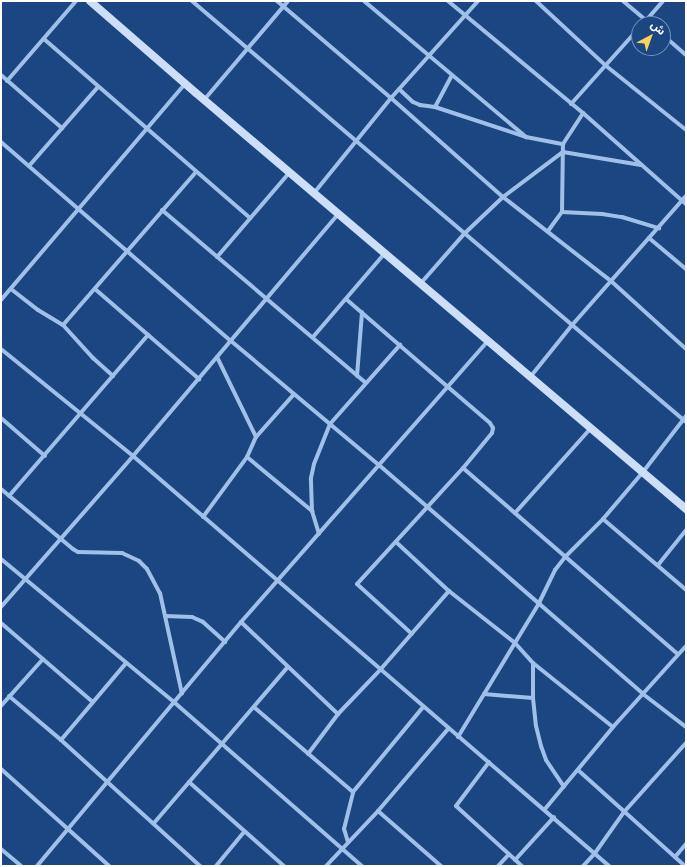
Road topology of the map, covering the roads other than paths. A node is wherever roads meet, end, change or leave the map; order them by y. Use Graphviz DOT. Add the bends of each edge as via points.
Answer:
graph roads {
  1 [pos="76,1"];
  2 [pos="192,1"];
  3 [pos="277,1"];
  4 [pos="288,1"];
  5 [pos="364,1"];
  6 [pos="448,1"];
  7 [pos="478,1"];
  8 [pos="536,1"];
  9 [pos="623,1"];
  10 [pos="663,1"];
  11 [pos="93,2"];
  12 [pos="284,7"];
  13 [pos="465,16"];
  14 [pos="638,16"];
  15 [pos="649,16"];
  16 [pos="631,36"];
  17 [pos="44,39"];
  18 [pos="671,42"];
  19 [pos="247,48"];
  20 [pos="686,55"];
  21 [pos="429,56"];
  22 [pos="605,64"];
  23 [pos="1,75"];
  24 [pos="452,75"];
  25 [pos="8,81"];
  26 [pos="185,84"];
  27 [pos="98,87"];
  28 [pos="399,89"];
  29 [pos="391,98"];
  30 [pos="204,100"];
  31 [pos="572,104"];
  32 [pos="435,107"];
  33 [pos="582,113"];
  34 [pos="62,128"];
  35 [pos="147,129"];
  36 [pos="686,130"];
  37 [pos="526,137"];
  38 [pos="1,142"];
  39 [pos="356,142"];
  40 [pos="563,144"];
  41 [pos="563,152"];
  42 [pos="641,165"];
  43 [pos="29,166"];
  44 [pos="196,172"];
  45 [pos="289,173"];
  46 [pos="313,193"];
  47 [pos="686,196"];
  48 [pos="503,197"];
  49 [pos="682,200"];
  50 [pos="686,204"];
  51 [pos="79,209"];
  52 [pos="162,210"];
  53 [pos="562,212"];
  54 [pos="338,214"];
  55 [pos="250,218"];
  56 [pos="659,228"];
  57 [pos="548,231"];
  58 [pos="465,233"];
  59 [pos="649,238"];
  60 [pos="127,251"];
  61 [pos="385,253"];
  62 [pos="217,257"];
  63 [pos="686,269"];
  64 [pos="611,281"];
  65 [pos="421,283"];
  66 [pos="11,289"];
  67 [pos="95,289"];
  68 [pos="266,298"];
  69 [pos="346,299"];
  70 [pos="1,300"];
  71 [pos="362,312"];
  72 [pos="573,324"];
  73 [pos="63,325"];
  74 [pos="148,335"];
  75 [pos="313,337"];
  76 [pos="488,340"];
  77 [pos="231,341"];
  78 [pos="400,345"];
  79 [pos="686,349"];
  80 [pos="1,350"];
  81 [pos="217,357"];
  82 [pos="113,376"];
  83 [pos="357,376"];
  84 [pos="531,376"];
  85 [pos="199,379"];
  86 [pos="366,383"];
  87 [pos="448,387"];
  88 [pos="294,394"];
  89 [pos="81,413"];
  90 [pos="1,418"];
  91 [pos="685,419"];
  92 [pos="330,424"];
  93 [pos="591,427"];
  94 [pos="256,437"];
  95 [pos="45,456"];
  96 [pos="133,456"];
  97 [pos="247,457"];
  98 [pos="379,465"];
  99 [pos="463,468"];
  100 [pos="643,472"];
  101 [pos="1,489"];
  102 [pos="9,496"];
  103 [pos="428,507"];
  104 [pos="686,509"];
  105 [pos="312,511"];
  106 [pos="515,513"];
  107 [pos="203,517"];
  108 [pos="603,519"];
  109 [pos="686,530"];
  110 [pos="319,534"];
  111 [pos="61,540"];
  112 [pos="396,542"];
  113 [pos="565,556"];
  114 [pos="1,559"];
  115 [pos="658,565"];
  116 [pos="25,579"];
  117 [pos="277,582"];
  118 [pos="686,590"];
  119 [pos="450,591"];
  120 [pos="539,603"];
  121 [pos="1,607"];
  122 [pos="165,616"];
  123 [pos="241,622"];
  124 [pos="1,623"];
  125 [pos="412,634"];
  126 [pos="225,642"];
  127 [pos="515,643"];
  128 [pos="686,646"];
  129 [pos="678,654"];
  130 [pos="43,659"];
  131 [pos="126,663"];
  132 [pos="533,663"];
  133 [pos="287,668"];
  134 [pos="380,670"];
  135 [pos="182,694"];
  136 [pos="484,694"];
  137 [pos="643,694"];
  138 [pos="9,696"];
  139 [pos="533,698"];
  140 [pos="93,702"];
  141 [pos="175,703"];
  142 [pos="1,706"];
  143 [pos="255,708"];
  144 [pos="423,708"];
  145 [pos="338,714"];
  146 [pos="613,727"];
  147 [pos="686,727"];
  148 [pos="448,729"];
  149 [pos="458,737"];
  150 [pos="61,740"];
  151 [pos="686,743"];
  152 [pos="222,744"];
  153 [pos="308,754"];
  154 [pos="489,762"];
  155 [pos="1,769"];
  156 [pos="578,770"];
  157 [pos="107,782"];
  158 [pos="188,782"];
  159 [pos="564,787"];
  160 [pos="353,792"];
  161 [pos="545,809"];
  162 [pos="378,811"];
  163 [pos="624,812"];
  164 [pos="554,817"];
  165 [pos="154,823"];
  166 [pos="68,828"];
  167 [pos="244,832"];
  168 [pos="348,842"];
  169 [pos="686,844"];
  170 [pos="1,849"];
  171 [pos="341,849"];
  172 [pos="595,853"];
  173 [pos="508,854"];
  174 [pos="675,857"];
  175 [pos="515,860"];
  176 [pos="21,866"];
  177 [pos="37,866"];
  178 [pos="109,866"];
  179 [pos="200,866"];
  180 [pos="216,866"];
  181 [pos="284,866"];
  182 [pos="326,866"];
  183 [pos="362,866"];
  184 [pos="441,866"];
  185 [pos="498,866"];
  186 [pos="522,866"];
  187 [pos="583,866"];
  188 [pos="609,866"];
  189 [pos="685,866"];
  1 -- 17 [label="street"];
  2 -- 19 [label="street"];
  3 -- 12 [label="street"];
  4 -- 12 [label="street"];
  5 -- 21 [label="street"];
  6 -- 13 [label="street"];
  7 -- 13 [label="street"];
  8 -- 22 [label="street"];
  9 -- 14 [label="street"];
  10 -- 15 [label="street"];
  11 -- 26 [label="street"];
  12 -- 19 [label="street"];
  12 -- 29 [label="street"];
  13 -- 21 [label="street"];
  13 -- 31 [label="street"];
  16 -- 22 [label="street"];
  17 -- 25 [label="street"];
  17 -- 27 [label="street"];
  18 -- 20 [label="street"];
  19 -- 30 [label="street"];
  19 -- 39 [label="street"];
  21 -- 24 [label="street"];
  21 -- 28 [label="street"];
  22 -- 31 [label="street"];
  22 -- 36 [label="street"];
  23 -- 25 [label="street"];
  24 -- 32 [label="street"];
  24 -- 37 [label="street"];
  25 -- 34 [label="street"];
  26 -- 30 [label="street"];
  26 -- 35 [label="street"];
  27 -- 34 [label="street"];
  27 -- 35 [label="street"];
  28 -- 29 [label="street"];
  28 -- 32 [label="street" via="413,102"];
  29 -- 39 [label="street"];
  29 -- 48 [label="street"];
  30 -- 45 [label="street"];
  31 -- 33 [label="street"];
  32 -- 37 [label="street"];
  33 -- 40 [label="street"];
  33 -- 42 [label="street"];
  34 -- 43 [label="street"];
  35 -- 44 [label="street"];
  35 -- 51 [label="street"];
  37 -- 40 [label="street"];
  38 -- 43 [label="street"];
  39 -- 46 [label="street"];
  39 -- 58 [label="street"];
  40 -- 41 [label="street"];
  41 -- 42 [label="street"];
  41 -- 48 [label="street"];
  41 -- 53 [label="street"];
  42 -- 49 [label="street"];
  43 -- 51 [label="street"];
  44 -- 52 [label="street"];
  44 -- 55 [label="street"];
  45 -- 46 [label="street"];
  45 -- 55 [label="street"];
  46 -- 54 [label="street"];
  47 -- 49 [label="street"];
  48 -- 57 [label="street"];
  48 -- 58 [label="street"];
  49 -- 50 [label="street"];
  49 -- 56 [label="street"];
  51 -- 60 [label="street"];
  51 -- 66 [label="street"];
  52 -- 60 [label="street"];
  52 -- 62 [label="street"];
  53 -- 56 [label="street" via="622,217"];
  53 -- 57 [label="street"];
  54 -- 61 [label="street"];
  54 -- 68 [label="street"];
  55 -- 62 [label="street"];
  56 -- 59 [label="street"];
  57 -- 64 [label="street"];
  58 -- 65 [label="street"];
  58 -- 72 [label="street"];
  59 -- 63 [label="street"];
  59 -- 64 [label="street"];
  60 -- 67 [label="street"];
  60 -- 77 [label="street"];
  61 -- 65 [label="street"];
  61 -- 69 [label="street"];
  62 -- 68 [label="street"];
  64 -- 72 [label="street"];
  64 -- 79 [label="street"];
  65 -- 76 [label="street"];
  66 -- 70 [label="street"];
  66 -- 73 [label="street"];
  67 -- 73 [label="street"];
  67 -- 74 [label="street"];
  68 -- 75 [label="street"];
  68 -- 77 [label="street"];
  69 -- 71 [label="street"];
  69 -- 75 [label="street"];
  71 -- 78 [label="street"];
  71 -- 83 [label="street"];
  72 -- 84 [label="street"];
  72 -- 91 [label="street"];
  73 -- 82 [label="street"];
  74 -- 82 [label="street"];
  74 -- 85 [label="street"];
  75 -- 83 [label="street"];
  76 -- 84 [label="street"];
  76 -- 87 [label="street"];
  77 -- 81 [label="street"];
  77 -- 88 [label="street"];
  78 -- 86 [label="street"];
  78 -- 87 [label="street"];
  80 -- 89 [label="street"];
  81 -- 85 [label="street"];
  81 -- 94 [label="street"];
  82 -- 89 [label="street"];
  83 -- 86 [label="street"];
  84 -- 93 [label="street"];
  85 -- 96 [label="street"];
  86 -- 92 [label="street"];
  87 -- 98 [label="street"];
  87 -- 99 [label="street" via="493,428 492,433"];
  88 -- 92 [label="street"];
  88 -- 94 [label="street"];
  89 -- 95 [label="street"];
  89 -- 96 [label="street"];
  90 -- 95 [label="street"];
  91 -- 100 [label="street"];
  92 -- 98 [label="street"];
  92 -- 105 [label="street" via="311,478"];
  93 -- 100 [label="street"];
  93 -- 106 [label="street"];
  94 -- 97 [label="street"];
  95 -- 102 [label="street"];
  96 -- 107 [label="street"];
  96 -- 111 [label="street"];
  97 -- 105 [label="street"];
  97 -- 107 [label="street"];
  98 -- 103 [label="street"];
  98 -- 110 [label="street"];
  99 -- 103 [label="street"];
  99 -- 106 [label="street"];
  100 -- 104 [label="street"];
  100 -- 108 [label="street"];
  101 -- 102 [label="street"];
  102 -- 111 [label="street"];
  103 -- 112 [label="street"];
  103 -- 120 [label="street"];
  105 -- 110 [label="street"];
  106 -- 113 [label="street"];
  107 -- 117 [label="street"];
  108 -- 113 [label="street"];
  108 -- 115 [label="street"];
  109 -- 115 [label="street"];
  110 -- 117 [label="street"];
  111 -- 116 [label="street"];
  111 -- 122 [label="street" via="78,552 122,553 139,561 154,580"];
  112 -- 119 [label="street"];
  112 -- 125 [label="street" via="357,584"];
  113 -- 120 [label="street"];
  113 -- 129 [label="street"];
  114 -- 116 [label="street"];
  115 -- 118 [label="street"];
  116 -- 121 [label="street"];
  116 -- 131 [label="street"];
  117 -- 123 [label="street"];
  117 -- 134 [label="street"];
  119 -- 125 [label="street"];
  119 -- 127 [label="street"];
  120 -- 127 [label="street"];
  120 -- 137 [label="street"];
  122 -- 126 [label="street" via="192,617 212,629"];
  122 -- 135 [label="street"];
  123 -- 126 [label="street"];
  123 -- 133 [label="street"];
  124 -- 130 [label="street"];
  125 -- 134 [label="street"];
  126 -- 135 [label="street"];
  127 -- 132 [label="street"];
  127 -- 136 [label="street"];
  128 -- 129 [label="street"];
  129 -- 137 [label="street"];
  130 -- 138 [label="street"];
  130 -- 140 [label="street"];
  131 -- 140 [label="street"];
  131 -- 141 [label="street"];
  132 -- 139 [label="street"];
  132 -- 146 [label="street"];
  133 -- 143 [label="street"];
  133 -- 145 [label="street"];
  134 -- 144 [label="street"];
  134 -- 145 [label="street"];
  135 -- 141 [label="street"];
  136 -- 139 [label="street"];
  136 -- 149 [label="street"];
  137 -- 146 [label="street"];
  137 -- 147 [label="street"];
  138 -- 142 [label="street"];
  138 -- 150 [label="street"];
  139 -- 159 [label="street" via="541,746 546,760"];
  140 -- 150 [label="street"];
  141 -- 152 [label="street"];
  141 -- 157 [label="street"];
  143 -- 152 [label="street"];
  143 -- 153 [label="street"];
  144 -- 148 [label="street"];
  144 -- 160 [label="street"];
  145 -- 153 [label="street"];
  146 -- 156 [label="street"];
  148 -- 149 [label="street"];
  148 -- 162 [label="street"];
  149 -- 154 [label="street"];
  150 -- 157 [label="street"];
  151 -- 163 [label="street"];
  152 -- 158 [label="street"];
  152 -- 171 [label="street"];
  153 -- 160 [label="street"];
  154 -- 161 [label="street"];
  154 -- 173 [label="street" via="456,806"];
  155 -- 166 [label="street"];
  156 -- 159 [label="street"];
  156 -- 163 [label="street"];
  157 -- 165 [label="street"];
  157 -- 166 [label="street"];
  158 -- 165 [label="street"];
  158 -- 167 [label="street"];
  159 -- 161 [label="street"];
  160 -- 168 [label="street" via="344,829"];
  161 -- 164 [label="street"];
  162 -- 168 [label="street"];
  162 -- 184 [label="street"];
  163 -- 172 [label="street"];
  163 -- 174 [label="street"];
  164 -- 172 [label="street"];
  164 -- 175 [label="street"];
  165 -- 179 [label="street"];
  166 -- 177 [label="street"];
  166 -- 178 [label="street"];
  167 -- 180 [label="street"];
  167 -- 181 [label="street"];
  168 -- 171 [label="street"];
  169 -- 174 [label="street"];
  170 -- 176 [label="street"];
  171 -- 182 [label="street"];
  171 -- 183 [label="street"];
  172 -- 187 [label="street"];
  172 -- 188 [label="street"];
  173 -- 175 [label="street"];
  173 -- 185 [label="street"];
  174 -- 189 [label="street"];
  175 -- 186 [label="street"];
}
